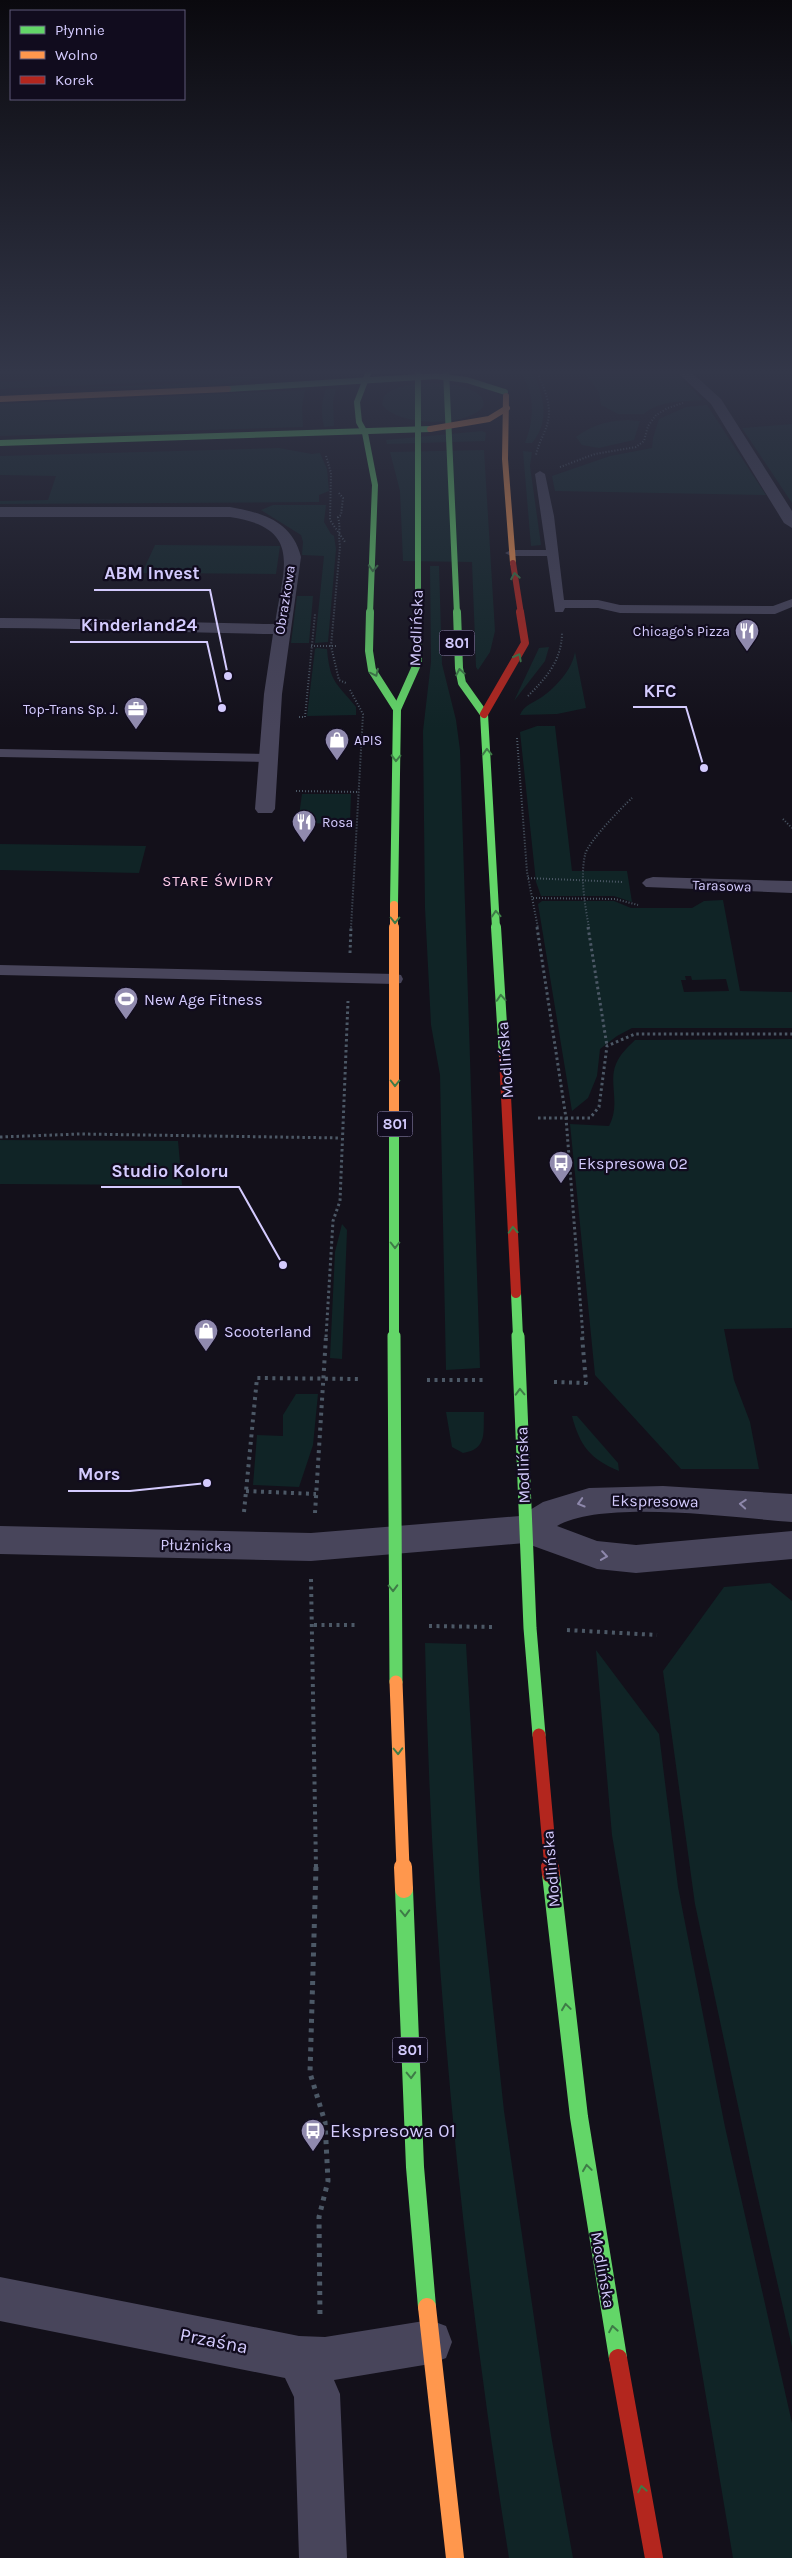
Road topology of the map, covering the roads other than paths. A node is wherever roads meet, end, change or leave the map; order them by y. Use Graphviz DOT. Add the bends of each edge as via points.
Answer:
graph roads {
  1 [pos="376,490"];
  2 [pos="418,490"];
  3 [pos="450,490"];
  4 [pos="507,490"];
  5 [pos="543,490"];
  6 [pos="772,490"];
  7 [pos="0,512"];
  8 [pos="792,523"];
  9 [pos="511,553"];
  10 [pos="551,553"];
  11 [pos="792,603"];
  12 [pos="0,623"];
  13 [pos="280,630"];
  14 [pos="397,709"];
  15 [pos="484,714"];
  16 [pos="0,753"];
  17 [pos="269,758"];
  18 [pos="265,809"];
  19 [pos="653,883"];
  20 [pos="792,888"];
  21 [pos="0,970"];
  22 [pos="395,978"];
  23 [pos="792,1508"];
  24 [pos="525,1529"];
  25 [pos="393,1539"];
  26 [pos="0,1540"];
  27 [pos="792,1545"];
  28 [pos="0,2299"];
  29 [pos="430,2342"];
  30 [pos="299,2358"];
  31 [pos="323,2558"];
  32 [pos="455,2558"];
  33 [pos="654,2558"];
  1 -- 14 [label="main road, one-way" via="369,651 372,670"];
  2 -- 14 [label="main road, Modlińska / 801" via="418,662"];
  15 -- 3 [label="main road, 801, one-way" via="462,683 459,668"];
  4 -- 9 [label="main road"];
  5 -- 10 [label="lane"];
  6 -- 8 [label="street"];
  7 -- 13 [label="street, Obrazkowa" via="218,512 260,518 287,535 291,542 292,556"];
  9 -- 10 [label="lane"];
  15 -- 9 [label="main road, one-way" via="525,643"];
  10 -- 11 [label="lane" via="559,606 598,604 620,609 775,610"];
  12 -- 13 [label="street"];
  13 -- 17 [label="street, Obrazkowa"];
  14 -- 22 [label="main road, Modlińska / 801, one-way"];
  24 -- 15 [label="main road, Modlińska, one-way" via="508,1118"];
  16 -- 17 [label="lane"];
  17 -- 18 [label="street, Obrazkowa"];
  19 -- 20 [label="street, Tarasowa"];
  21 -- 22 [label="lane"];
  22 -- 25 [label="main road, Modlińska / 801, one-way"];
  23 -- 24 [label="street, Ekspresowa, one-way" via="663,1499 589,1501 554,1512"];
  24 -- 25 [label="street, Ekspresowa"];
  24 -- 27 [label="street, Ekspresowa, one-way" via="597,1556 636,1560"];
  33 -- 24 [label="main road, Modlińska, one-way" via="594,2221 558,1952 530,1628"];
  25 -- 26 [label="street, Płużnicka" via="311,1547"];
  25 -- 29 [label="main road, Modlińska / 801, one-way" via="415,2167"];
  28 -- 30 [label="street, Przaśna"];
  29 -- 30 [label="street, Przaśna" via="325,2359"];
  29 -- 32 [label="main road, Modlińska / 801"];
  30 -- 31 [label="street" via="317,2394"];
}
